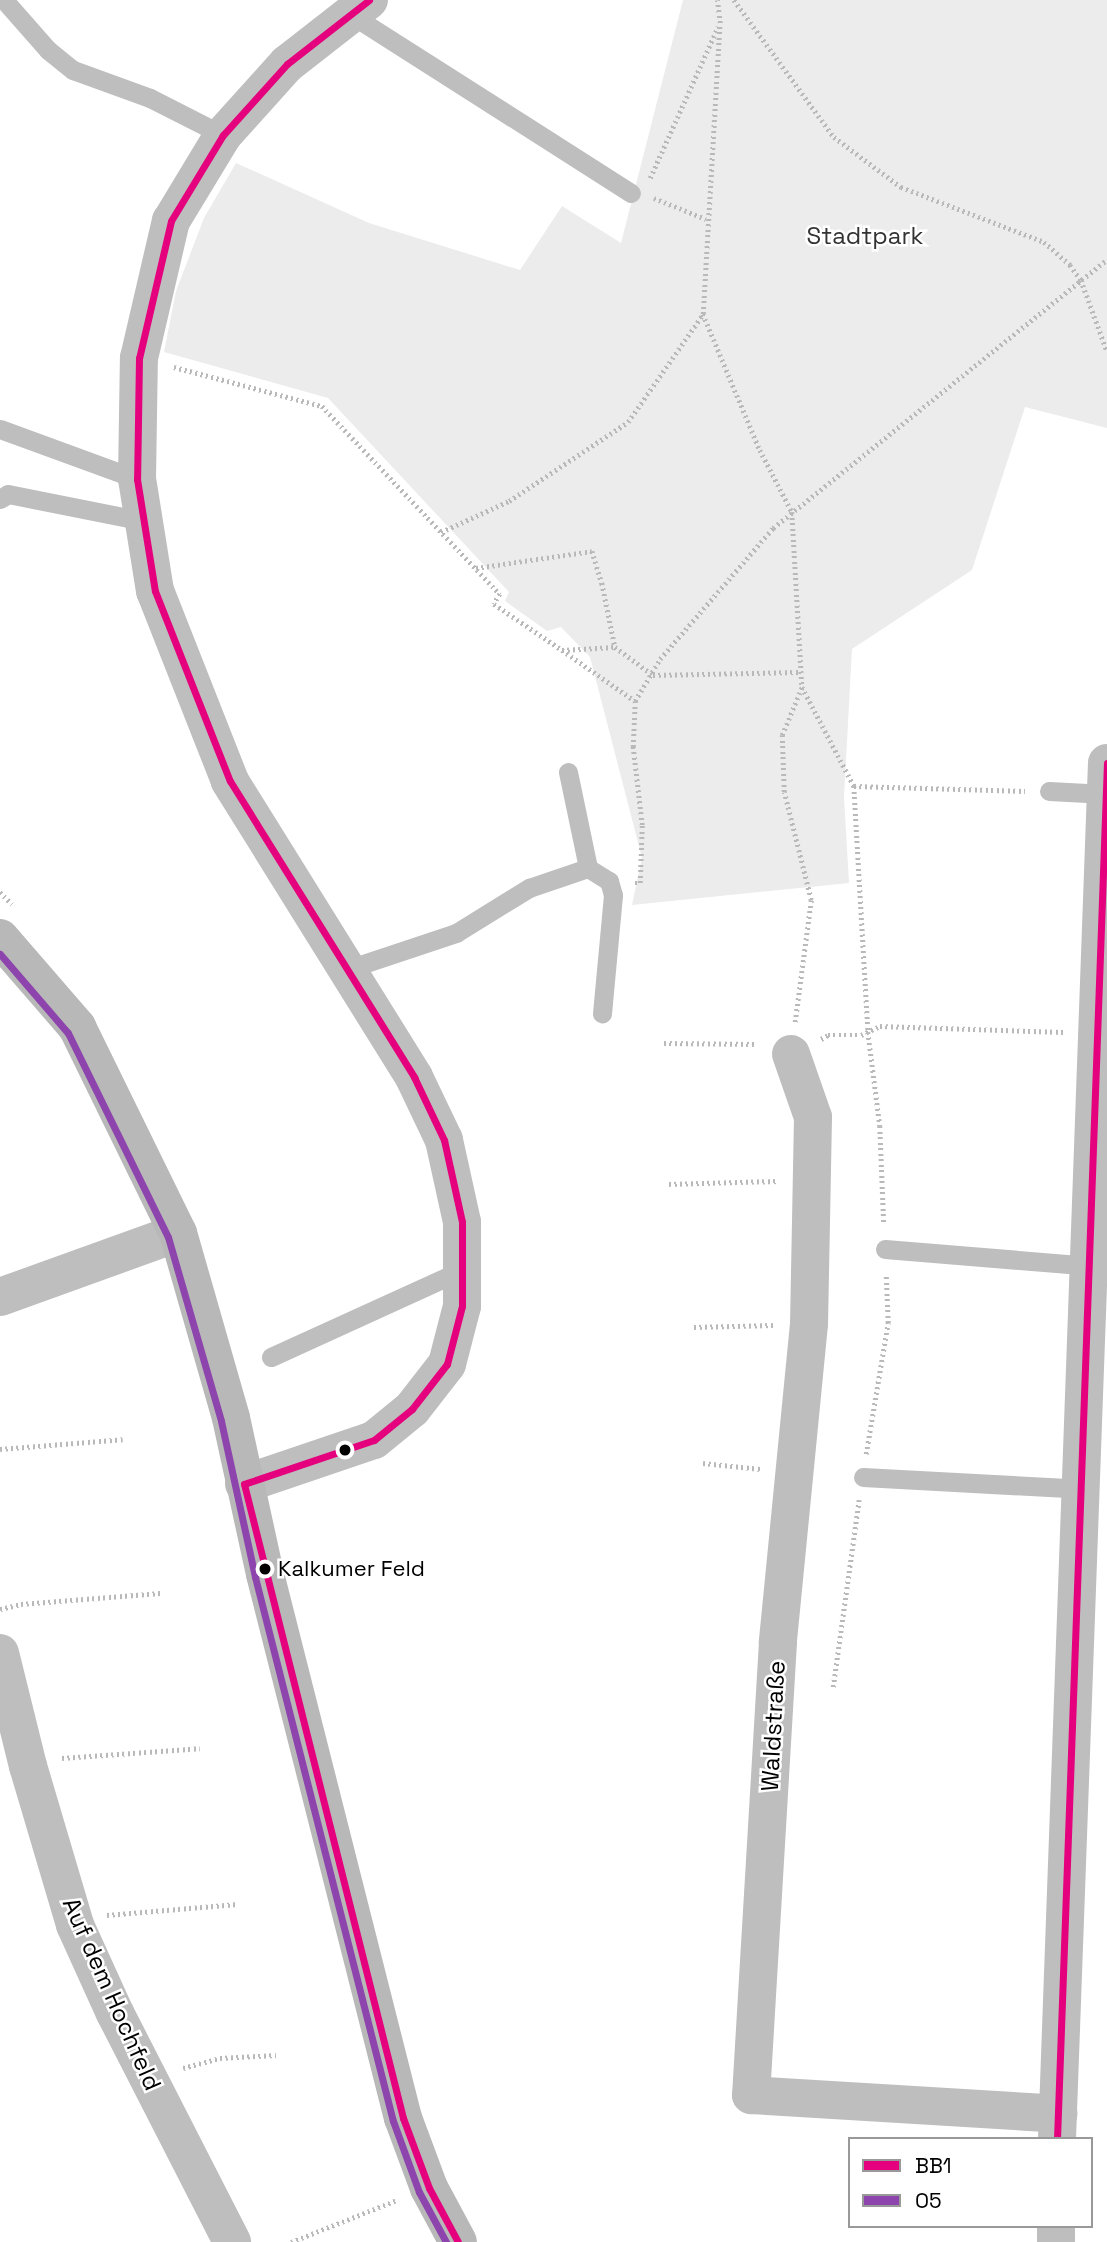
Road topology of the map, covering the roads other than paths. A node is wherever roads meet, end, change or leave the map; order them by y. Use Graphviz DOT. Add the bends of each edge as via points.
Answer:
graph roads {
  1 [pos="4,0"];
  2 [pos="359,7"];
  3 [pos="223,135"];
  4 [pos="637,193"];
  5 [pos="0,429"];
  6 [pos="137,479"];
  7 [pos="0,499"];
  8 [pos="143,521"];
  9 [pos="568,772"];
  10 [pos="1107,779"];
  11 [pos="1049,791"];
  12 [pos="589,868"];
  13 [pos="0,938"];
  14 [pos="345,970"];
  15 [pos="602,1013"];
  16 [pos="791,1054"];
  17 [pos="178,1233"];
  18 [pos="885,1249"];
  19 [pos="464,1269"];
  20 [pos="1095,1278"];
  21 [pos="0,1297"];
  22 [pos="271,1357"];
  23 [pos="863,1477"];
  24 [pos="244,1484"];
  25 [pos="1082,1489"];
  26 [pos="0,1653"];
  27 [pos="1058,2126"];
  28 [pos="232,2242"];
  29 [pos="458,2242"];
  1 -- 3 [label="lane" via="48,50 73,70 150,98"];
  2 -- 3 [label="street" via="287,64"];
  2 -- 4 [label="lane"];
  3 -- 6 [label="street" via="171,220 139,358"];
  5 -- 6 [label="lane"];
  6 -- 8 [label="street"];
  7 -- 8 [label="lane" via="8,494"];
  8 -- 14 [label="street" via="155,591 230,781"];
  9 -- 12 [label="lane"];
  10 -- 11 [label="lane"];
  10 -- 20 [label="street"];
  12 -- 14 [label="lane" via="528,888 456,933"];
  12 -- 15 [label="lane" via="609,881 613,895"];
  13 -- 17 [label="main road" via="76,1027"];
  14 -- 19 [label="street" via="414,1077 444,1140 462,1222"];
  16 -- 27 [label="street, Waldstraße" via="813,1117 809,1324 778,1642 751,2095"];
  17 -- 21 [label="street"];
  17 -- 24 [label="main road" via="231,1418"];
  18 -- 20 [label="lane"];
  19 -- 22 [label="lane"];
  19 -- 24 [label="street" via="463,1306 447,1363 412,1409 374,1440"];
  20 -- 25 [label="street"];
  23 -- 25 [label="lane"];
  24 -- 29 [label="main road" via="403,2118 429,2188"];
  25 -- 27 [label="street"];
  26 -- 28 [label="street, Auf dem Hochfeld" via="75,1925"];
}
